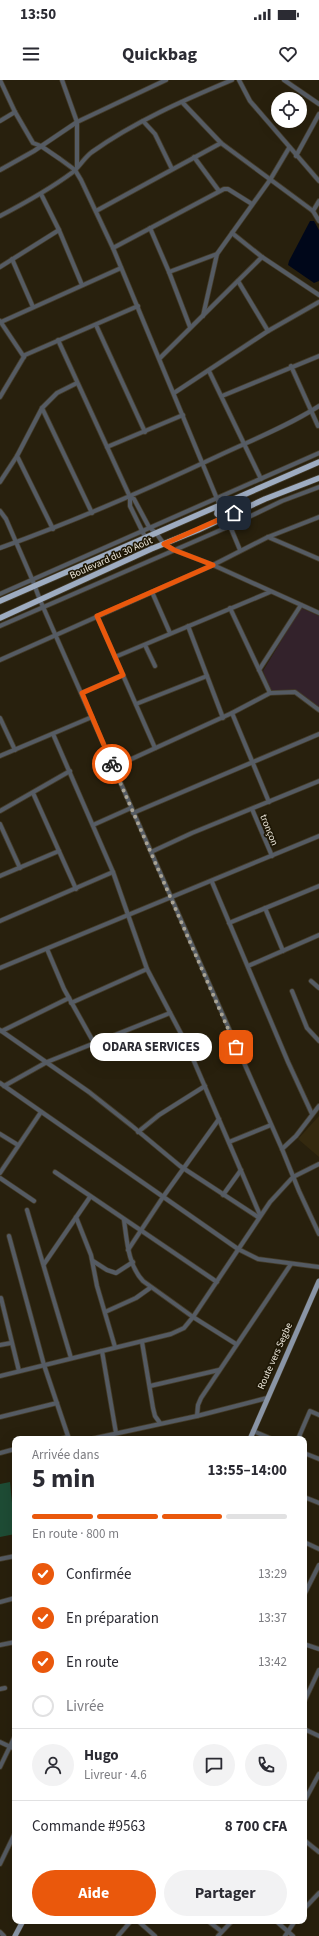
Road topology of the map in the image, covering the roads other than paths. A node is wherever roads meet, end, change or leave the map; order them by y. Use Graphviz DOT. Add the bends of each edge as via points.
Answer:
graph roads {
  1 [pos="0,80"];
  2 [pos="62,80"];
  3 [pos="166,80"];
  4 [pos="232,80"];
  5 [pos="239,80"];
  6 [pos="284,80"];
  7 [pos="2,88"];
  8 [pos="182,102"];
  9 [pos="319,104"];
  10 [pos="15,112"];
  11 [pos="319,114"];
  12 [pos="0,121"];
  13 [pos="143,121"];
  14 [pos="77,122"];
  15 [pos="221,143"];
  16 [pos="41,146"];
  17 [pos="289,148"];
  18 [pos="296,156"];
  19 [pos="194,157"];
  20 [pos="76,169"];
  21 [pos="172,169"];
  22 [pos="0,170"];
  23 [pos="270,180"];
  24 [pos="319,181"];
  25 [pos="219,191"];
  26 [pos="41,194"];
  27 [pos="319,201"];
  28 [pos="252,204"];
  29 [pos="96,211"];
  30 [pos="313,211"];
  31 [pos="0,216"];
  32 [pos="319,221"];
  33 [pos="150,228"];
  34 [pos="59,230"];
  35 [pos="232,233"];
  36 [pos="113,248"];
  37 [pos="217,254"];
  38 [pos="262,257"];
  39 [pos="12,259"];
  40 [pos="0,267"];
  41 [pos="121,268"];
  42 [pos="169,272"];
  43 [pos="238,281"];
  44 [pos="82,285"];
  45 [pos="319,295"];
  46 [pos="319,302"];
  47 [pos="138,306"];
  48 [pos="34,307"];
  49 [pos="203,316"];
  50 [pos="0,321"];
  51 [pos="96,325"];
  52 [pos="190,327"];
  53 [pos="268,331"];
  54 [pos="58,340"];
  55 [pos="319,356"];
  56 [pos="24,357"];
  57 [pos="160,358"];
  58 [pos="291,366"];
  59 [pos="209,371"];
  60 [pos="77,383"];
  61 [pos="174,393"];
  62 [pos="0,396"];
  63 [pos="222,396"];
  64 [pos="319,406"];
  65 [pos="42,408"];
  66 [pos="311,411"];
  67 [pos="183,415"];
  68 [pos="318,426"];
  69 [pos="145,432"];
  70 [pos="243,444"];
  71 [pos="107,447"];
  72 [pos="319,453"];
  73 [pos="17,456"];
  74 [pos="319,462"];
  75 [pos="202,463"];
  76 [pos="261,478"];
  77 [pos="319,478"];
  78 [pos="0,482"];
  79 [pos="319,487"];
  80 [pos="130,497"];
  81 [pos="217,497"];
  82 [pos="220,506"];
  83 [pos="0,511"];
  84 [pos="92,513"];
  85 [pos="319,517"];
  86 [pos="225,518"];
  87 [pos="230,526"];
  88 [pos="149,527"];
  89 [pos="53,529"];
  90 [pos="142,530"];
  91 [pos="156,533"];
  92 [pos="268,537"];
  93 [pos="146,538"];
  94 [pos="16,542"];
  95 [pos="164,544"];
  96 [pos="0,548"];
  97 [pos="151,549"];
  98 [pos="174,550"];
  99 [pos="240,550"];
  100 [pos="319,559"];
  101 [pos="213,565"];
  102 [pos="32,579"];
  103 [pos="35,587"];
  104 [pos="152,592"];
  105 [pos="270,592"];
  106 [pos="0,594"];
  107 [pos="40,600"];
  108 [pos="0,601"];
  109 [pos="300,605"];
  110 [pos="43,607"];
  111 [pos="230,608"];
  112 [pos="319,613"];
  113 [pos="97,616"];
  114 [pos="0,618"];
  115 [pos="0,626"];
  116 [pos="188,626"];
  117 [pos="170,633"];
  118 [pos="56,634"];
  119 [pos="145,645"];
  120 [pos="115,657"];
  121 [pos="0,660"];
  122 [pos="155,666"];
  123 [pos="259,670"];
  124 [pos="123,675"];
  125 [pos="207,676"];
  126 [pos="82,693"];
  127 [pos="270,693"];
  128 [pos="136,704"];
  129 [pos="319,710"];
  130 [pos="232,713"];
  131 [pos="92,717"];
  132 [pos="0,718"];
  133 [pos="223,718"];
  134 [pos="52,734"];
  135 [pos="319,734"];
  136 [pos="155,748"];
  137 [pos="15,750"];
  138 [pos="0,756"];
  139 [pos="253,762"];
  140 [pos="114,767"];
  141 [pos="70,771"];
  142 [pos="319,781"];
  143 [pos="33,793"];
  144 [pos="269,802"];
  145 [pos="252,809"];
  146 [pos="132,810"];
  147 [pos="0,811"];
  148 [pos="0,824"];
  149 [pos="93,825"];
  150 [pos="319,836"];
  151 [pos="59,851"];
  152 [pos="150,852"];
  153 [pos="272,856"];
  154 [pos="20,868"];
  155 [pos="113,872"];
  156 [pos="0,876"];
  157 [pos="212,882"];
  158 [pos="319,886"];
  159 [pos="76,889"];
  160 [pos="171,899"];
  161 [pos="265,908"];
  162 [pos="129,915"];
  163 [pos="0,921"];
  164 [pos="229,923"];
  165 [pos="319,935"];
  166 [pos="47,949"];
  167 [pos="283,951"];
  168 [pos="248,966"];
  169 [pos="0,968"];
  170 [pos="147,970"];
  171 [pos="311,981"];
  172 [pos="319,988"];
  173 [pos="292,991"];
  174 [pos="70,1000"];
  175 [pos="170,1013"];
  176 [pos="1,1031"];
  177 [pos="319,1041"];
  178 [pos="94,1043"];
  179 [pos="47,1062"];
  180 [pos="2,1084"];
  181 [pos="205,1086"];
  182 [pos="318,1108"];
  183 [pos="41,1112"];
  184 [pos="312,1114"];
  185 [pos="219,1119"];
  186 [pos="271,1125"];
  187 [pos="138,1132"];
  188 [pos="0,1134"];
  189 [pos="229,1142"];
  190 [pos="18,1146"];
  191 [pos="282,1149"];
  192 [pos="319,1164"];
  193 [pos="184,1168"];
  194 [pos="241,1170"];
  195 [pos="55,1172"];
  196 [pos="0,1173"];
  197 [pos="293,1177"];
  198 [pos="0,1178"];
  199 [pos="223,1195"];
  200 [pos="90,1197"];
  201 [pos="163,1197"];
  202 [pos="34,1201"];
  203 [pos="28,1210"];
  204 [pos="259,1216"];
  205 [pos="76,1217"];
  206 [pos="124,1220"];
  207 [pos="140,1231"];
  208 [pos="319,1234"];
  209 [pos="9,1236"];
  210 [pos="238,1249"];
  211 [pos="128,1251"];
  212 [pos="93,1261"];
  213 [pos="133,1262"];
  214 [pos="44,1264"];
  215 [pos="291,1264"];
  216 [pos="319,1267"];
  217 [pos="319,1281"];
  218 [pos="216,1282"];
  219 [pos="150,1288"];
  220 [pos="1,1298"];
  221 [pos="105,1312"];
  222 [pos="192,1317"];
  223 [pos="142,1342"];
  224 [pos="11,1343"];
  225 [pos="236,1344"];
  226 [pos="0,1345"];
  227 [pos="115,1347"];
  228 [pos="102,1351"];
  229 [pos="71,1358"];
  230 [pos="44,1365"];
  231 [pos="219,1370"];
  232 [pos="19,1371"];
  233 [pos="0,1376"];
  234 [pos="150,1386"];
  235 [pos="267,1398"];
  236 [pos="57,1403"];
  237 [pos="319,1415"];
  238 [pos="197,1416"];
  239 [pos="0,1417"];
  240 [pos="160,1423"];
  241 [pos="253,1431"];
  242 [pos="116,1432"];
  243 [pos="67,1436"];
  244 [pos="102,1436"];
  245 [pos="251,1436"];
  246 [pos="265,1436"];
  247 [pos="299,1436"];
  248 [pos="12,1450"];
  249 [pos="0,1453"];
  250 [pos="307,1454"];
  251 [pos="319,1459"];
  252 [pos="307,1498"];
  253 [pos="319,1503"];
  254 [pos="307,1543"];
  255 [pos="319,1549"];
  256 [pos="12,1557"];
  257 [pos="0,1559"];
  258 [pos="319,1565"];
  259 [pos="307,1586"];
  260 [pos="12,1599"];
  261 [pos="0,1602"];
  262 [pos="12,1643"];
  263 [pos="0,1645"];
  264 [pos="307,1645"];
  265 [pos="319,1649"];
  266 [pos="319,1670"];
  267 [pos="5,1688"];
  268 [pos="0,1689"];
  269 [pos="307,1696"];
  270 [pos="307,1730"];
  271 [pos="319,1736"];
  272 [pos="0,1742"];
  273 [pos="12,1742"];
  274 [pos="10,1746"];
  275 [pos="0,1767"];
  276 [pos="319,1774"];
  277 [pos="307,1796"];
  278 [pos="12,1839"];
  279 [pos="307,1842"];
  280 [pos="319,1852"];
  281 [pos="0,1864"];
  282 [pos="319,1893"];
  283 [pos="307,1906"];
  284 [pos="21,1924"];
  285 [pos="128,1924"];
  286 [pos="141,1924"];
  287 [pos="212,1924"];
  288 [pos="229,1924"];
  289 [pos="279,1924"];
  290 [pos="294,1924"];
  291 [pos="0,1932"];
  292 [pos="221,1932"];
  293 [pos="288,1932"];
  294 [pos="4,1936"];
  295 [pos="15,1936"];
  296 [pos="118,1936"];
  297 [pos="155,1936"];
  298 [pos="218,1936"];
  299 [pos="285,1936"];
  300 [pos="293,1936"];
  1 -- 7 [label="street"];
  2 -- 14 [label="street"];
  3 -- 14 [label="street"];
  4 -- 8 [label="street"];
  5 -- 17 [label="street" via="250,101"];
  6 -- 9 [label="street"];
  7 -- 10 [label="street"];
  8 -- 13 [label="street"];
  8 -- 15 [label="street"];
  10 -- 12 [label="street"];
  10 -- 16 [label="street" via="33,143"];
  11 -- 18 [label="street"];
  13 -- 20 [label="street" via="91,152"];
  13 -- 21 [label="street" via="155,134"];
  14 -- 16 [label="street"];
  14 -- 20 [label="street"];
  15 -- 19 [label="street"];
  15 -- 23 [label="street"];
  16 -- 20 [label="street"];
  16 -- 22 [label="street"];
  17 -- 18 [label="street"];
  17 -- 23 [label="street"];
  18 -- 24 [label="street"];
  19 -- 21 [label="street"];
  19 -- 25 [label="street"];
  20 -- 26 [label="street"];
  20 -- 29 [label="street"];
  21 -- 29 [label="street"];
  23 -- 28 [label="street"];
  23 -- 30 [label="street"];
  25 -- 28 [label="street" via="226,189"];
  25 -- 33 [label="street"];
  26 -- 31 [label="street"];
  26 -- 34 [label="street"];
  27 -- 30 [label="street"];
  28 -- 35 [label="street"];
  29 -- 36 [label="street"];
  30 -- 32 [label="street"];
  33 -- 36 [label="street"];
  33 -- 42 [label="street"];
  34 -- 39 [label="street"];
  34 -- 44 [label="street"];
  35 -- 37 [label="street"];
  35 -- 38 [label="street"];
  36 -- 41 [label="street"];
  37 -- 42 [label="street"];
  37 -- 49 [label="street"];
  38 -- 43 [label="street"];
  38 -- 45 [label="street"];
  39 -- 40 [label="street"];
  39 -- 48 [label="street"];
  41 -- 44 [label="street"];
  41 -- 47 [label="street"];
  42 -- 52 [label="street"];
  43 -- 49 [label="street"];
  43 -- 53 [label="street"];
  44 -- 48 [label="street"];
  46 -- 53 [label="street"];
  47 -- 51 [label="street"];
  47 -- 57 [label="street"];
  48 -- 50 [label="street"];
  49 -- 52 [label="street"];
  50 -- 56 [label="street"];
  51 -- 54 [label="street"];
  51 -- 69 [label="street"];
  52 -- 57 [label="street"];
  53 -- 59 [label="street"];
  54 -- 56 [label="street"];
  54 -- 60 [label="street"];
  55 -- 58 [label="street"];
  56 -- 62 [label="street"];
  57 -- 61 [label="street"];
  58 -- 63 [label="street"];
  58 -- 66 [label="street"];
  59 -- 61 [label="street"];
  59 -- 63 [label="street"];
  60 -- 65 [label="street" via="57,393"];
  60 -- 71 [label="street"];
  61 -- 67 [label="street"];
  63 -- 70 [label="street"];
  64 -- 66 [label="street"];
  65 -- 73 [label="street"];
  65 -- 84 [label="street"];
  66 -- 68 [label="street"];
  66 -- 70 [label="street"];
  67 -- 69 [label="street"];
  67 -- 75 [label="street"];
  69 -- 71 [label="street"];
  70 -- 75 [label="street"];
  70 -- 76 [label="street"];
  71 -- 80 [label="street"];
  72 -- 76 [label="street"];
  73 -- 78 [label="street"];
  73 -- 89 [label="street"];
  74 -- 82 [label="highway, Boulevard du 30 Août"];
  75 -- 80 [label="street"];
  75 -- 81 [label="street"];
  76 -- 81 [label="street"];
  77 -- 86 [label="highway, Boulevard du 30 Août"];
  79 -- 87 [label="street" via="282,501"];
  80 -- 84 [label="street"];
  80 -- 88 [label="street" via="134,499"];
  80 -- 90 [label="street" via="130,506"];
  81 -- 82 [label="street"];
  81 -- 88 [label="street"];
  82 -- 86 [label="highway" via="228,511"];
  82 -- 86 [label="highway" via="216,514"];
  82 -- 91 [label="highway, Boulevard du 30 Août"];
  83 -- 94 [label="street"];
  84 -- 89 [label="street"];
  85 -- 92 [label="street"];
  86 -- 95 [label="highway, Boulevard du 30 Août"];
  87 -- 98 [label="street"];
  87 -- 99 [label="street"];
  88 -- 90 [label="street"];
  88 -- 91 [label="street"];
  89 -- 94 [label="street"];
  90 -- 93 [label="street"];
  90 -- 102 [label="street"];
  91 -- 93 [label="highway, Boulevard du 30 Août"];
  91 -- 95 [label="street"];
  92 -- 99 [label="street"];
  92 -- 100 [label="street"];
  93 -- 97 [label="street"];
  93 -- 103 [label="highway, Boulevard du 30 Août"];
  94 -- 96 [label="street"];
  94 -- 102 [label="street"];
  95 -- 97 [label="highway, Boulevard du 30 Août"];
  95 -- 98 [label="street"];
  97 -- 107 [label="highway, Boulevard du 30 Août"];
  98 -- 101 [label="street"];
  98 -- 110 [label="street"];
  99 -- 101 [label="street"];
  101 -- 104 [label="street"];
  101 -- 105 [label="street"];
  102 -- 103 [label="street"];
  102 -- 106 [label="street"];
  103 -- 107 [label="street"];
  103 -- 108 [label="highway, Boulevard du 30 Août"];
  104 -- 113 [label="street"];
  104 -- 117 [label="street"];
  105 -- 109 [label="street"];
  105 -- 111 [label="street"];
  107 -- 110 [label="street"];
  107 -- 114 [label="highway, Boulevard du 30 Août"];
  109 -- 112 [label="street"];
  109 -- 123 [label="street"];
  110 -- 115 [label="street"];
  110 -- 118 [label="street"];
  111 -- 116 [label="street"];
  111 -- 123 [label="street"];
  113 -- 118 [label="street"];
  113 -- 120 [label="street"];
  116 -- 117 [label="street"];
  116 -- 125 [label="street"];
  117 -- 119 [label="street"];
  118 -- 121 [label="street"];
  118 -- 126 [label="street"];
  119 -- 120 [label="street"];
  119 -- 122 [label="street"];
  120 -- 124 [label="street"];
  123 -- 127 [label="street"];
  124 -- 126 [label="street"];
  124 -- 128 [label="street"];
  125 -- 128 [label="street"];
  125 -- 133 [label="street"];
  126 -- 131 [label="street"];
  127 -- 129 [label="street" via="295,692"];
  127 -- 130 [label="street"];
  128 -- 136 [label="street"];
  130 -- 133 [label="street"];
  130 -- 139 [label="street"];
  131 -- 134 [label="street"];
  131 -- 140 [label="street"];
  132 -- 137 [label="street"];
  133 -- 136 [label="street"];
  134 -- 137 [label="street"];
  134 -- 141 [label="street"];
  135 -- 139 [label="street"];
  136 -- 140 [label="street"];
  137 -- 138 [label="street"];
  139 -- 144 [label="street"];
  139 -- 146 [label="street"];
  140 -- 146 [label="street"];
  141 -- 143 [label="street"];
  141 -- 149 [label="street"];
  142 -- 144 [label="street"];
  143 -- 147 [label="street"];
  143 -- 151 [label="street"];
  144 -- 145 [label="street"];
  145 -- 152 [label="street"];
  145 -- 153 [label="street, tronçon"];
  146 -- 149 [label="street"];
  146 -- 152 [label="street"];
  148 -- 154 [label="street"];
  149 -- 155 [label="street"];
  150 -- 153 [label="street"];
  151 -- 154 [label="street"];
  151 -- 159 [label="street"];
  152 -- 160 [label="street"];
  153 -- 157 [label="street"];
  154 -- 156 [label="street"];
  155 -- 159 [label="street"];
  155 -- 162 [label="street"];
  157 -- 160 [label="street"];
  157 -- 164 [label="street"];
  158 -- 161 [label="street"];
  159 -- 163 [label="street"];
  160 -- 162 [label="street"];
  160 -- 186 [label="street"];
  161 -- 164 [label="street"];
  161 -- 167 [label="street"];
  162 -- 166 [label="street"];
  162 -- 170 [label="street"];
  164 -- 168 [label="street"];
  165 -- 167 [label="street"];
  166 -- 169 [label="street"];
  166 -- 174 [label="street"];
  167 -- 168 [label="street"];
  168 -- 184 [label="street"];
  170 -- 174 [label="street"];
  170 -- 175 [label="street"];
  171 -- 172 [label="street"];
  173 -- 177 [label="street" via="308,1028"];
  174 -- 176 [label="street"];
  174 -- 178 [label="street"];
  175 -- 178 [label="street"];
  175 -- 181 [label="street"];
  176 -- 179 [label="street"];
  178 -- 179 [label="street"];
  179 -- 180 [label="street"];
  179 -- 187 [label="street"];
  180 -- 183 [label="street"];
  181 -- 185 [label="street"];
  181 -- 187 [label="street" via="158,1115"];
  182 -- 184 [label="street"];
  183 -- 190 [label="street"];
  183 -- 201 [label="street"];
  184 -- 191 [label="street" via="296,1136"];
  185 -- 189 [label="street"];
  185 -- 193 [label="street"];
  186 -- 189 [label="street"];
  186 -- 191 [label="street"];
  187 -- 193 [label="street"];
  188 -- 190 [label="street"];
  189 -- 194 [label="street"];
  190 -- 196 [label="street"];
  191 -- 197 [label="street"];
  192 -- 197 [label="street"];
  193 -- 199 [label="street"];
  193 -- 201 [label="street"];
  194 -- 199 [label="street"];
  194 -- 204 [label="street"];
  195 -- 200 [label="street"];
  197 -- 204 [label="street"];
  197 -- 208 [label="street"];
  198 -- 202 [label="street"];
  199 -- 204 [label="street"];
  200 -- 205 [label="street"];
  200 -- 206 [label="street"];
  201 -- 207 [label="street"];
  201 -- 210 [label="street"];
  203 -- 214 [label="street"];
  204 -- 210 [label="street"];
  205 -- 212 [label="street"];
  205 -- 214 [label="street"];
  206 -- 207 [label="street"];
  206 -- 211 [label="street"];
  207 -- 211 [label="street"];
  207 -- 218 [label="street"];
  209 -- 230 [label="street"];
  210 -- 215 [label="street" via="258,1259"];
  210 -- 218 [label="street"];
  211 -- 213 [label="street"];
  212 -- 213 [label="street" via="116,1273"];
  212 -- 221 [label="street"];
  213 -- 219 [label="street" via="137,1275"];
  214 -- 229 [label="street"];
  215 -- 216 [label="street"];
  215 -- 225 [label="street"];
  217 -- 235 [label="main road, Route vers Segbe"];
  218 -- 222 [label="street"];
  219 -- 221 [label="street" via="136,1298"];
  219 -- 222 [label="street"];
  220 -- 224 [label="street"];
  221 -- 227 [label="street"];
  222 -- 223 [label="street" via="179,1331"];
  222 -- 225 [label="street"];
  223 -- 227 [label="street"];
  223 -- 234 [label="street"];
  224 -- 226 [label="street"];
  224 -- 232 [label="street"];
  225 -- 231 [label="street"];
  227 -- 228 [label="street"];
  228 -- 229 [label="street"];
  228 -- 242 [label="street"];
  229 -- 230 [label="street"];
  230 -- 232 [label="street"];
  230 -- 236 [label="street"];
  231 -- 234 [label="street"];
  231 -- 238 [label="street" via="201,1398"];
  232 -- 233 [label="street"];
  234 -- 240 [label="street" via="155,1416"];
  235 -- 238 [label="street"];
  235 -- 241 [label="main road, Route vers Segbe"];
  236 -- 239 [label="street"];
  236 -- 243 [label="street"];
  237 -- 247 [label="street" via="310,1411"];
  238 -- 240 [label="street"];
  240 -- 242 [label="street"];
  241 -- 245 [label="main road, Route vers Segbe"];
  241 -- 246 [label="street"];
  242 -- 244 [label="street"];
  248 -- 249 [label="street"];
  250 -- 251 [label="street"];
  252 -- 253 [label="street"];
  254 -- 255 [label="street"];
  256 -- 257 [label="street"];
  258 -- 259 [label="street"];
  260 -- 261 [label="street"];
  262 -- 263 [label="street"];
  264 -- 265 [label="street"];
  266 -- 269 [label="street"];
  267 -- 268 [label="street"];
  270 -- 271 [label="street"];
  272 -- 274 [label="street"];
  273 -- 274 [label="street"];
  274 -- 275 [label="street"];
  276 -- 277 [label="street"];
  278 -- 281 [label="street"];
  279 -- 280 [label="street"];
  282 -- 283 [label="street"];
  284 -- 295 [label="main road"];
  285 -- 296 [label="street"];
  286 -- 297 [label="street"];
  287 -- 292 [label="street"];
  288 -- 292 [label="street"];
  289 -- 293 [label="street"];
  290 -- 293 [label="street"];
  291 -- 294 [label="street"];
  292 -- 298 [label="street"];
  293 -- 299 [label="street"];
  293 -- 300 [label="street"];
}
